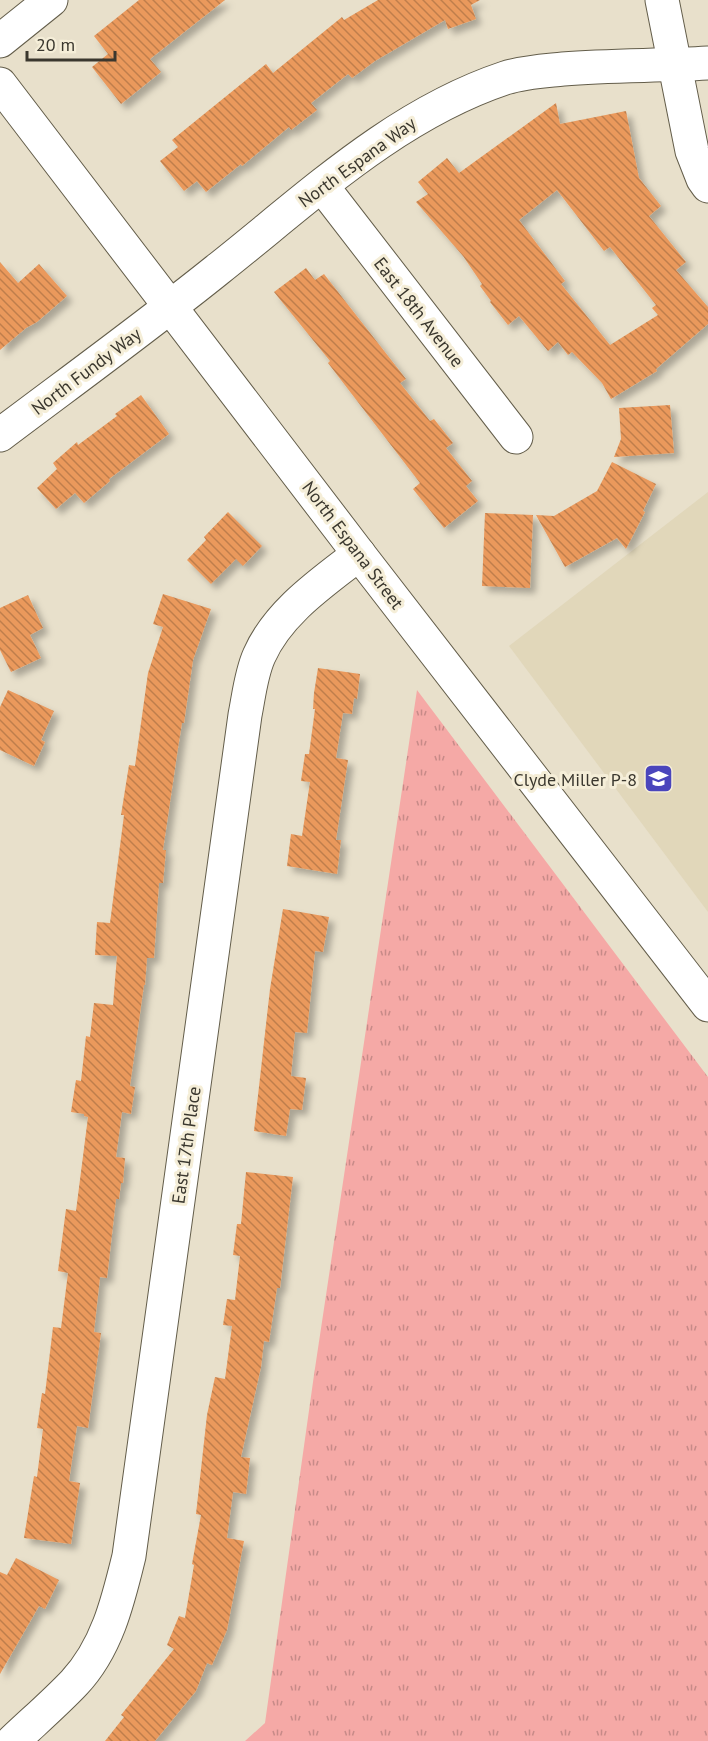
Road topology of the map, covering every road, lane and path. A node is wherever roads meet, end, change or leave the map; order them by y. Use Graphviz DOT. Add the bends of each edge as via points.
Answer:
graph roads {
  1 [pos="51,0"];
  2 [pos="662,0"];
  3 [pos="0,41"];
  4 [pos="708,63"];
  5 [pos="675,65"];
  6 [pos="0,84"];
  7 [pos="322,186"];
  8 [pos="708,186"];
  9 [pos="171,306"];
  10 [pos="0,435"];
  11 [pos="516,437"];
  12 [pos="359,554"];
  13 [pos="708,1005"];
  14 [pos="13,1741"];
  1 -- 3 [label="street"];
  2 -- 5 [label="street"];
  4 -- 5 [label="street, North Espana Way"];
  5 -- 7 [label="street, North Espana Way" via="595,67 507,77 411,120"];
  5 -- 8 [label="street" via="692,151"];
  6 -- 9 [label="street, North Espana Street"];
  7 -- 9 [label="street, North Espana Way"];
  7 -- 11 [label="street, East 18th Avenue"];
  9 -- 10 [label="street, North Fundy Way"];
  9 -- 12 [label="street, North Espana Street"];
  12 -- 13 [label="street, North Espana Street"];
  12 -- 14 [label="street, East 17th Place" via="283,619 255,668 129,1556 116,1608 92,1659 75,1682"];
}
